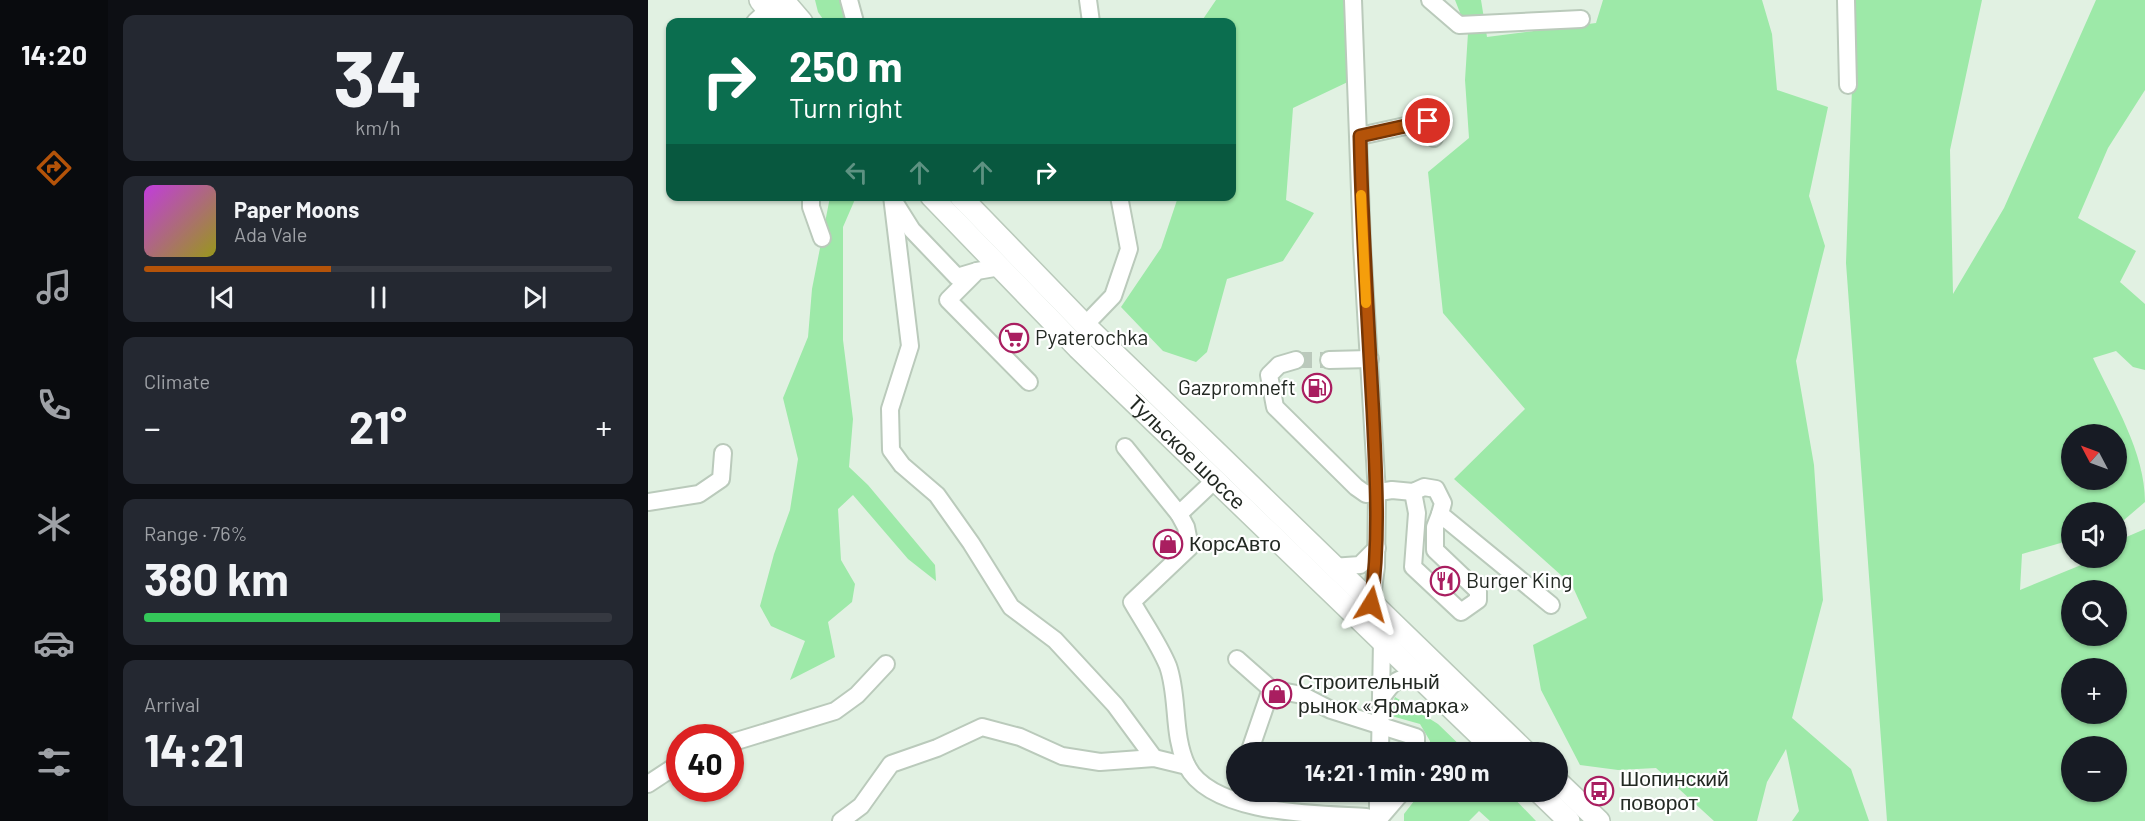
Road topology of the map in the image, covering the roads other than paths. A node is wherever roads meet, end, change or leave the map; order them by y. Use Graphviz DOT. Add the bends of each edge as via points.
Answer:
graph roads {
  1 [pos="849,0"];
  2 [pos="1088,0"];
  3 [pos="1353,0"];
  4 [pos="1430,0"];
  5 [pos="1846,0"];
  6 [pos="769,11"];
  7 [pos="789,18"];
  8 [pos="854,18"];
  9 [pos="1090,18"];
  10 [pos="1581,19"];
  11 [pos="1848,85"];
  12 [pos="1360,136"];
  13 [pos="1434,138"];
  14 [pos="811,201"];
  15 [pos="892,201"];
  16 [pos="894,201"];
  17 [pos="936,201"];
  18 [pos="965,201"];
  19 [pos="1120,201"];
  20 [pos="822,238"];
  21 [pos="1000,267"];
  22 [pos="977,271"];
  23 [pos="1085,325"];
  24 [pos="1370,359"];
  25 [pos="1296,360"];
  26 [pos="1329,360"];
  27 [pos="1029,382"];
  28 [pos="1125,447"];
  29 [pos="723,453"];
  30 [pos="1215,480"];
  31 [pos="1413,492"];
  32 [pos="1377,493"];
  33 [pos="648,502"];
  34 [pos="1417,513"];
  35 [pos="1179,514"];
  36 [pos="1438,517"];
  37 [pos="1377,548"];
  38 [pos="1332,567"];
  39 [pos="1371,604"];
  40 [pos="1551,605"];
  41 [pos="1382,641"];
  42 [pos="1237,659"];
  43 [pos="886,664"];
  44 [pos="1420,678"];
  45 [pos="1271,689"];
  46 [pos="1381,699"];
  47 [pos="1381,724"];
  48 [pos="744,739"];
  49 [pos="1253,742"];
  50 [pos="1380,742"];
  51 [pos="1416,742"];
  52 [pos="1487,742"];
  53 [pos="1515,742"];
  54 [pos="1154,758"];
  55 [pos="1187,766"];
  56 [pos="666,772"];
  57 [pos="648,784"];
  58 [pos="1568,791"];
  59 [pos="1378,802"];
  60 [pos="1393,802"];
  61 [pos="1549,802"];
  62 [pos="1378,820"];
  63 [pos="841,821"];
  64 [pos="1569,821"];
  65 [pos="1599,821"];
  1 -- 8 [label="street"];
  2 -- 9 [label="street"];
  3 -- 12 [label="street"];
  4 -- 10 [label="street" via="1459,25"];
  5 -- 11 [label="street"];
  6 -- 7 [label="main road"];
  12 -- 13 [label="street" via="1428,121"];
  12 -- 24 [label="street"];
  14 -- 20 [label="street"];
  15 -- 54 [label="street" via="909,346 890,409 891,450 902,465 937,495 1011,607 1055,640 1115,705"];
  16 -- 22 [label="street" via="912,230 957,277"];
  17 -- 21 [label="main road, Тульское шоссе"];
  18 -- 23 [label="main road, Тульское шоссе"];
  19 -- 23 [label="street" via="1129,249 1113,296"];
  21 -- 22 [label="street"];
  21 -- 30 [label="main road, Тульское шоссе"];
  22 -- 27 [label="street" via="948,300"];
  23 -- 38 [label="main road, Тульское шоссе"];
  24 -- 26 [label="street"];
  24 -- 32 [label="street"];
  25 -- 32 [label="street" via="1279,365 1269,375 1275,407 1356,487 1366,494"];
  28 -- 35 [label="street"];
  29 -- 33 [label="street" via="721,479 699,494"];
  30 -- 35 [label="street"];
  30 -- 41 [label="main road, Тульское шоссе"];
  31 -- 32 [label="street"];
  31 -- 34 [label="street"];
  31 -- 36 [label="street" via="1424,487 1436,489 1443,503"];
  32 -- 37 [label="street"];
  34 -- 36 [label="street"];
  34 -- 36 [label="street" via="1413,567 1461,612 1478,600 1478,591 1435,550"];
  35 -- 55 [label="street" via="1190,547 1132,602 1168,667"];
  36 -- 40 [label="street"];
  37 -- 38 [label="street" via="1360,565"];
  37 -- 39 [label="street"];
  38 -- 39 [label="main road, Тульское шоссе"];
  39 -- 53 [label="main road, Тульское шоссе"];
  41 -- 44 [label="main road, Тульское шоссе"];
  41 -- 46 [label="street"];
  42 -- 45 [label="street"];
  43 -- 48 [label="street" via="857,695 835,711"];
  44 -- 46 [label="street" via="1398,678"];
  44 -- 52 [label="main road, Тульское шоссе"];
  45 -- 47 [label="street" via="1302,695 1330,710"];
  45 -- 49 [label="street"];
  46 -- 47 [label="street"];
  47 -- 50 [label="street"];
  47 -- 51 [label="street" via="1416,737"];
  54 -- 55 [label="street"];
  54 -- 63 [label="street" via="1100,762 1062,756 1020,737 982,727 891,764 861,806"];
  55 -- 62 [label="street" via="1207,785 1244,804"];
  56 -- 57 [label="street"];
  58 -- 65 [label="main road"];
  59 -- 62 [label="street"];
  60 -- 62 [label="street"];
  61 -- 64 [label="main road"];
}
